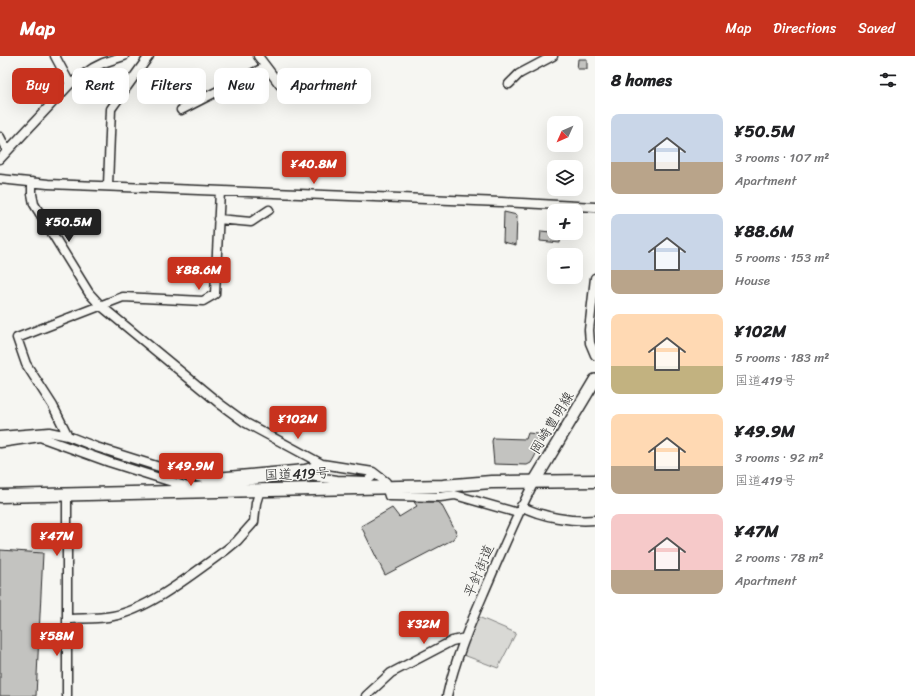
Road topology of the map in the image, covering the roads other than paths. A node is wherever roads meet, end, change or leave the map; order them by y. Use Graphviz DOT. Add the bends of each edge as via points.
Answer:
graph roads {
  1 [pos="55,56"];
  2 [pos="124,56"];
  3 [pos="150,56"];
  4 [pos="258,56"];
  5 [pos="553,56"];
  6 [pos="102,59"];
  7 [pos="265,66"];
  8 [pos="277,81"];
  9 [pos="70,84"];
  10 [pos="509,84"];
  11 [pos="181,110"];
  12 [pos="0,137"];
  13 [pos="7,151"];
  14 [pos="0,159"];
  15 [pos="0,179"];
  16 [pos="32,182"];
  17 [pos="108,185"];
  18 [pos="220,191"];
  19 [pos="595,207"];
  20 [pos="269,210"];
  21 [pos="218,219"];
  22 [pos="595,278"];
  23 [pos="100,305"];
  24 [pos="595,355"];
  25 [pos="595,380"];
  26 [pos="0,436"];
  27 [pos="68,436"];
  28 [pos="0,443"];
  29 [pos="322,464"];
  30 [pos="375,474"];
  31 [pos="595,481"];
  32 [pos="534,482"];
  33 [pos="386,486"];
  34 [pos="260,490"];
  35 [pos="442,492"];
  36 [pos="67,495"];
  37 [pos="0,496"];
  38 [pos="520,510"];
  39 [pos="595,520"];
  40 [pos="68,619"];
  41 [pos="465,638"];
  42 [pos="67,696"];
  43 [pos="366,696"];
  44 [pos="446,696"];
  1 -- 9 [label="street"];
  2 -- 6 [label="street"];
  3 -- 17 [label="street" via="111,109"];
  4 -- 7 [label="street"];
  5 -- 10 [label="street" via="519,74"];
  6 -- 9 [label="street"];
  7 -- 8 [label="street"];
  7 -- 11 [label="street"];
  9 -- 13 [label="street"];
  12 -- 13 [label="street"];
  13 -- 14 [label="street"];
  15 -- 16 [label="street"];
  16 -- 17 [label="street"];
  16 -- 23 [label="street" via="34,204 89,293"];
  17 -- 18 [label="street"];
  18 -- 19 [label="street"];
  18 -- 21 [label="street"];
  20 -- 21 [label="street" via="251,222"];
  21 -- 23 [label="street" via="215,294 203,301 123,297"];
  22 -- 24 [label="street" via="589,330 590,344"];
  23 -- 27 [label="street" via="17,338 26,364 53,406"];
  23 -- 29 [label="street" via="230,412"];
  25 -- 32 [label="main road, 岡崎豊明線"];
  26 -- 27 [label="street" via="49,432"];
  27 -- 29 [label="street" via="193,477 305,469"];
  28 -- 30 [label="street" via="40,437 188,487 304,476 367,481"];
  29 -- 30 [label="street"];
  30 -- 33 [label="street" via="386,482"];
  31 -- 32 [label="highway, 国道419号"];
  32 -- 35 [label="highway, 国道419号" via="491,482"];
  32 -- 38 [label="street, 平針街道"];
  33 -- 34 [label="highway, 国道419号"];
  33 -- 35 [label="highway, 国道419号"];
  34 -- 36 [label="highway, 国道419号"];
  34 -- 40 [label="street" via="254,522 237,540 152,601 113,616"];
  35 -- 38 [label="street"];
  36 -- 37 [label="highway, 国道419号"];
  36 -- 40 [label="street"];
  38 -- 39 [label="street" via="568,519"];
  38 -- 41 [label="street, 平針街道"];
  40 -- 42 [label="street"];
  41 -- 43 [label="street" via="452,641 391,673"];
  41 -- 44 [label="street, 平針街道"];
}
